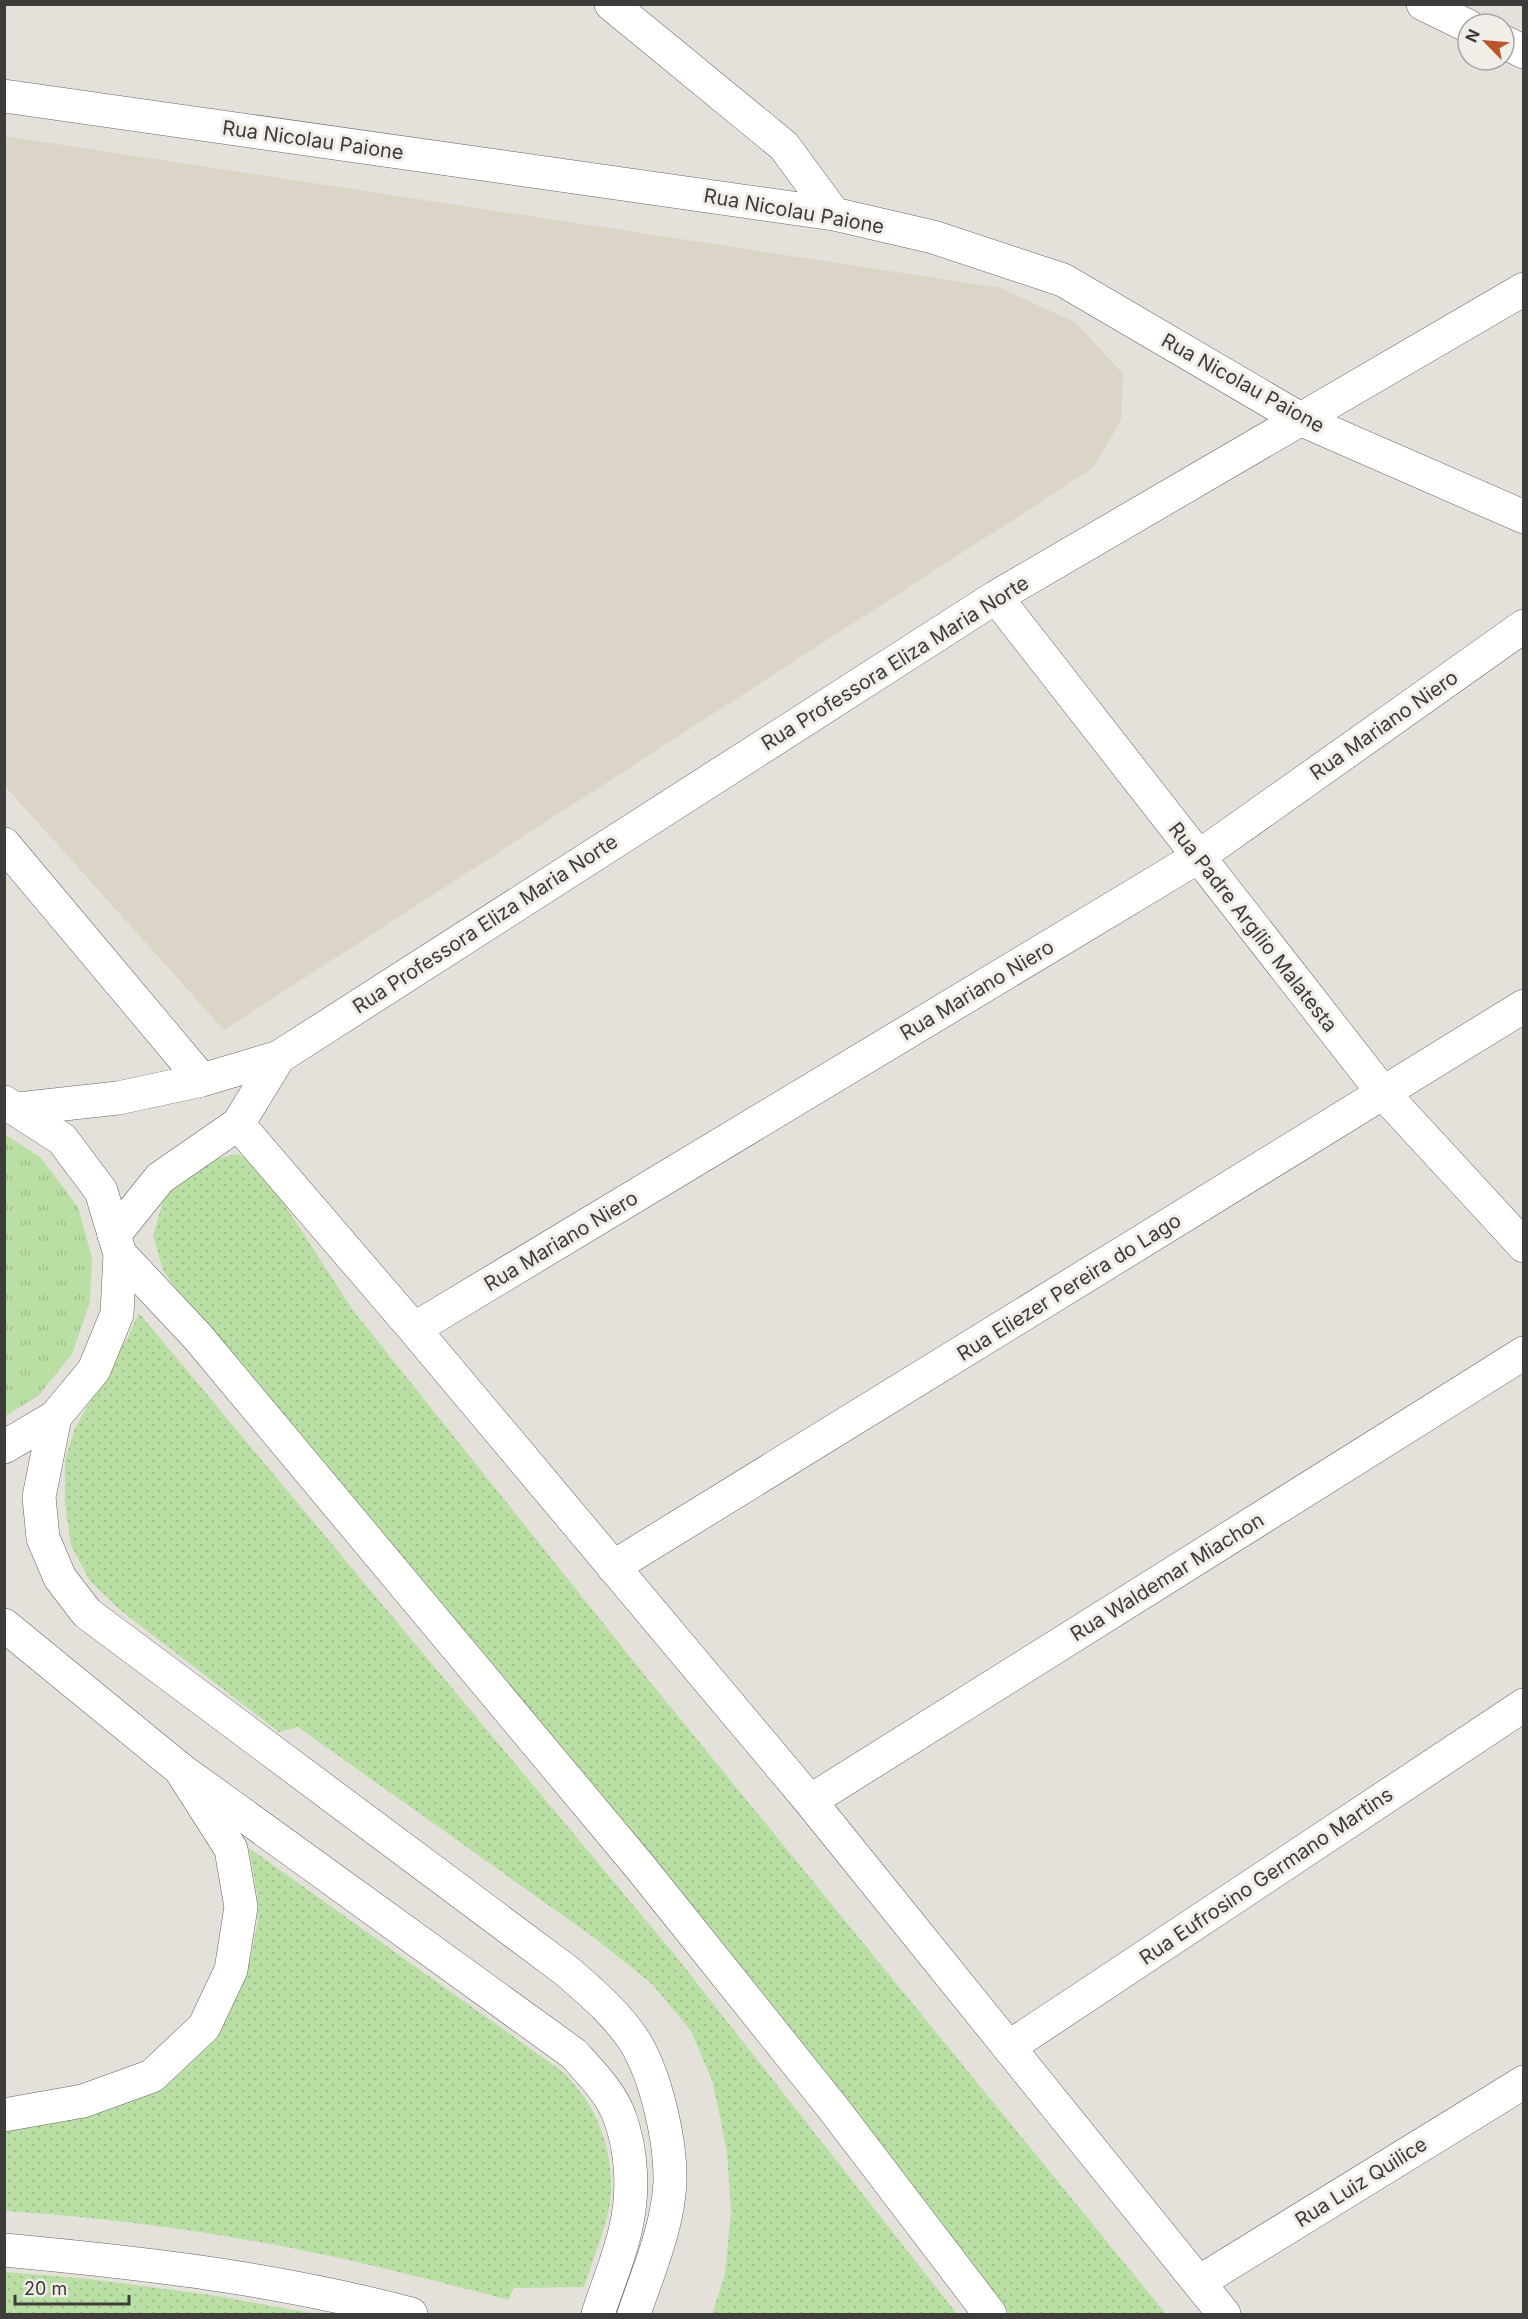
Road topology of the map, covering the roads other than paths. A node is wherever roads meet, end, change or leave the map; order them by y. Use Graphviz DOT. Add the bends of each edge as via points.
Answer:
graph roads {
  1 [pos="611,4"];
  2 [pos="1423,4"];
  3 [pos="1456,20"];
  4 [pos="4,96"];
  5 [pos="834,214"];
  6 [pos="1524,289"];
  7 [pos="1302,420"];
  8 [pos="1524,518"];
  9 [pos="996,597"];
  10 [pos="1524,626"];
  11 [pos="4,844"];
  12 [pos="1198,857"];
  13 [pos="1524,1006"];
  14 [pos="279,1057"];
  15 [pos="202,1080"];
  16 [pos="1384,1094"];
  17 [pos="9,1103"];
  18 [pos="238,1124"];
  19 [pos="117,1244"];
  20 [pos="1524,1246"];
  21 [pos="414,1329"];
  22 [pos="1524,1353"];
  23 [pos="55,1417"];
  24 [pos="4,1447"];
  25 [pos="613,1567"];
  26 [pos="4,1625"];
  27 [pos="1524,1705"];
  28 [pos="180,1769"];
  29 [pos="810,1800"];
  30 [pos="1009,2047"];
  31 [pos="1524,2082"];
  32 [pos="4,2115"];
  33 [pos="4,2250"];
  34 [pos="1199,2283"];
  35 [pos="411,2314"];
  36 [pos="598,2314"];
  37 [pos="634,2314"];
  38 [pos="990,2314"];
  39 [pos="1224,2314"];
  1 -- 5 [label="main road" via="784,146"];
  2 -- 3 [label="main road"];
  4 -- 5 [label="main road, Rua Nicolau Paione"];
  5 -- 7 [label="main road, Rua Nicolau Paione" via="933,237 1063,280"];
  6 -- 7 [label="main road, Rua Professora Eliza Maria Norte"];
  7 -- 8 [label="main road, Rua Nicolau Paione"];
  7 -- 9 [label="main road, Rua Professora Eliza Maria Norte"];
  9 -- 12 [label="main road, Rua Padre Argílio Malatesta"];
  9 -- 14 [label="main road, Rua Professora Eliza Maria Norte"];
  10 -- 12 [label="main road, Rua Mariano Niero"];
  11 -- 15 [label="main road"];
  12 -- 16 [label="main road, Rua Padre Argílio Malatesta"];
  12 -- 21 [label="main road, Rua Mariano Niero"];
  13 -- 16 [label="main road, Rua Eliezer Pereira do Lago"];
  14 -- 15 [label="main road"];
  14 -- 18 [label="main road"];
  15 -- 17 [label="main road" via="118,1098"];
  16 -- 20 [label="main road, Rua Padre Argílio Malatesta"];
  16 -- 25 [label="main road, Rua Eliezer Pereira do Lago"];
  17 -- 19 [label="main road" via="62,1139 101,1191"];
  18 -- 19 [label="main road" via="160,1178"];
  18 -- 21 [label="main road"];
  19 -- 23 [label="main road" via="117,1314 94,1370"];
  19 -- 38 [label="main road" via="640,1868 833,2108"];
  21 -- 25 [label="main road"];
  22 -- 29 [label="main road, Rua Waldemar Miachon"];
  23 -- 24 [label="main road"];
  23 -- 37 [label="main road" via="39,1497 43,1538 60,1578 87,1613 568,1972 605,2006 634,2042 652,2079 665,2130 670,2182 662,2230"];
  25 -- 29 [label="main road"];
  26 -- 28 [label="main road"];
  27 -- 30 [label="main road, Rua Eufrosino Germano Martins"];
  28 -- 32 [label="main road" via="231,1849 241,1907 231,1970 204,2027 152,2076 83,2101"];
  28 -- 36 [label="main road" via="574,2054 603,2088 620,2116 629,2154 630,2187 626,2227"];
  29 -- 30 [label="main road"];
  30 -- 34 [label="main road"];
  31 -- 34 [label="main road, Rua Luiz Quilice"];
  33 -- 35 [label="main road" via="237,2276"];
  34 -- 39 [label="main road"];
}
